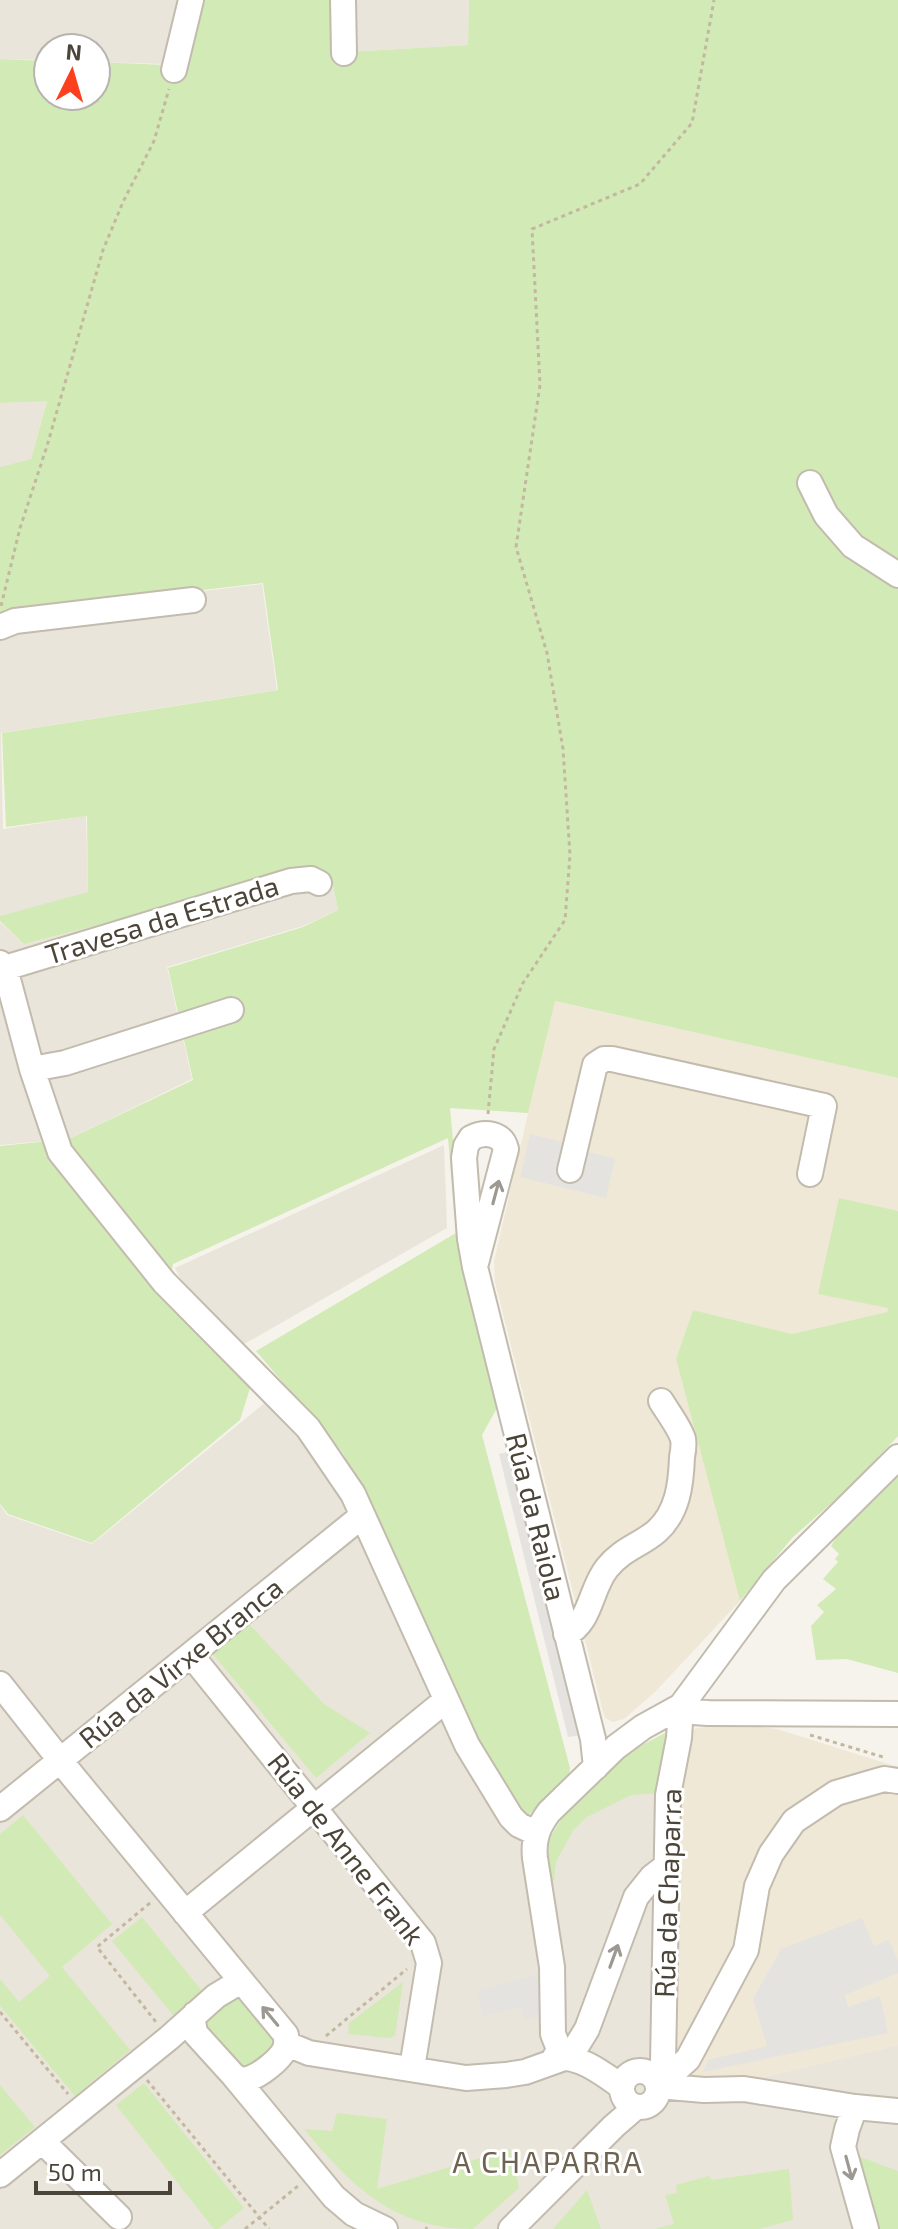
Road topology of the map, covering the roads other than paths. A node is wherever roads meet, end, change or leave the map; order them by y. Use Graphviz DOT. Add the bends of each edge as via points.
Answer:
graph roads {
  1 [pos="191,0"];
  2 [pos="343,0"];
  3 [pos="344,53"];
  4 [pos="174,70"];
  5 [pos="810,483"];
  6 [pos="898,575"];
  7 [pos="193,600"];
  8 [pos="0,627"];
  9 [pos="319,883"];
  10 [pos="2,966"];
  11 [pos="231,1010"];
  12 [pos="32,1069"];
  13 [pos="570,1170"];
  14 [pos="810,1174"];
  15 [pos="475,1267"];
  16 [pos="661,1401"];
  17 [pos="898,1457"];
  18 [pos="362,1516"];
  19 [pos="566,1634"];
  20 [pos="191,1655"];
  21 [pos="0,1684"];
  22 [pos="446,1700"];
  23 [pos="681,1706"];
  24 [pos="898,1714"];
  25 [pos="60,1760"];
  26 [pos="596,1767"];
  27 [pos="898,1781"];
  28 [pos="0,1809"];
  29 [pos="314,1809"];
  30 [pos="536,1833"];
  31 [pos="665,1867"];
  32 [pos="185,1913"];
  33 [pos="237,1986"];
  34 [pos="182,2026"];
  35 [pos="299,2049"];
  36 [pos="567,2057"];
  37 [pos="412,2068"];
  38 [pos="243,2083"];
  39 [pos="640,2090"];
  40 [pos="855,2107"];
  41 [pos="898,2111"];
  42 [pos="42,2141"];
  43 [pos="0,2175"];
  44 [pos="119,2217"];
  45 [pos="385,2229"];
  46 [pos="511,2229"];
  47 [pos="866,2229"];
  1 -- 4 [label="street"];
  2 -- 3 [label="street"];
  5 -- 6 [label="street" via="826,515 853,546"];
  7 -- 8 [label="street"];
  9 -- 10 [label="street, Travesa da Estrada" via="291,881"];
  10 -- 12 [label="street"];
  11 -- 12 [label="street"];
  12 -- 18 [label="street" via="60,1152 164,1282 308,1428"];
  13 -- 14 [label="street" via="595,1065 612,1059 824,1106"];
  15 -- 15 [label="street, Rúa da Raiola, one-way" via="512,1156 503,1140 486,1134 471,1138 464,1158"];
  15 -- 19 [label="street, Rúa da Raiola"];
  16 -- 19 [label="street" via="683,1438 678,1496 655,1533 609,1565 583,1620"];
  17 -- 23 [label="street" via="774,1580"];
  18 -- 20 [label="street, Rúa da Virxe Branca"];
  18 -- 22 [label="street"];
  19 -- 26 [label="street, Rúa da Raiola"];
  20 -- 25 [label="street, Rúa da Virxe Branca"];
  20 -- 29 [label="street, Rúa de Anne Frank"];
  21 -- 25 [label="street"];
  22 -- 29 [label="street"];
  22 -- 30 [label="street" via="511,1817"];
  23 -- 24 [label="street" via="708,1713"];
  23 -- 26 [label="street" via="643,1727"];
  23 -- 31 [label="street, Rúa da Chaparra" via="668,1795"];
  25 -- 28 [label="street, Rúa da Virxe Branca"];
  25 -- 32 [label="street"];
  26 -- 30 [label="street" via="549,1812"];
  27 -- 39 [label="street" via="884,1779 836,1793 794,1821 757,1886 746,1950 688,2059"];
  29 -- 32 [label="street"];
  29 -- 37 [label="street, Rúa de Anne Frank" via="427,1949"];
  30 -- 36 [label="street" via="552,1967 553,2034"];
  36 -- 31 [label="street, one-way" via="587,2029 636,1897"];
  31 -- 39 [label="street, Rúa da Chaparra" via="663,2063"];
  32 -- 33 [label="street" via="221,1955"];
  33 -- 34 [label="street"];
  35 -- 33 [label="street, one-way"];
  34 -- 38 [label="street"];
  34 -- 42 [label="street"];
  35 -- 37 [label="street"];
  35 -- 38 [label="street"];
  36 -- 37 [label="street" via="525,2072 466,2078"];
  36 -- 39 [label="street"];
  38 -- 45 [label="street" via="334,2197"];
  39 -- 40 [label="street" via="744,2089"];
  39 -- 46 [label="street" via="614,2126"];
  40 -- 41 [label="street"];
  40 -- 47 [label="street, one-way" via="843,2147"];
  42 -- 43 [label="street"];
  42 -- 44 [label="street"];
}
